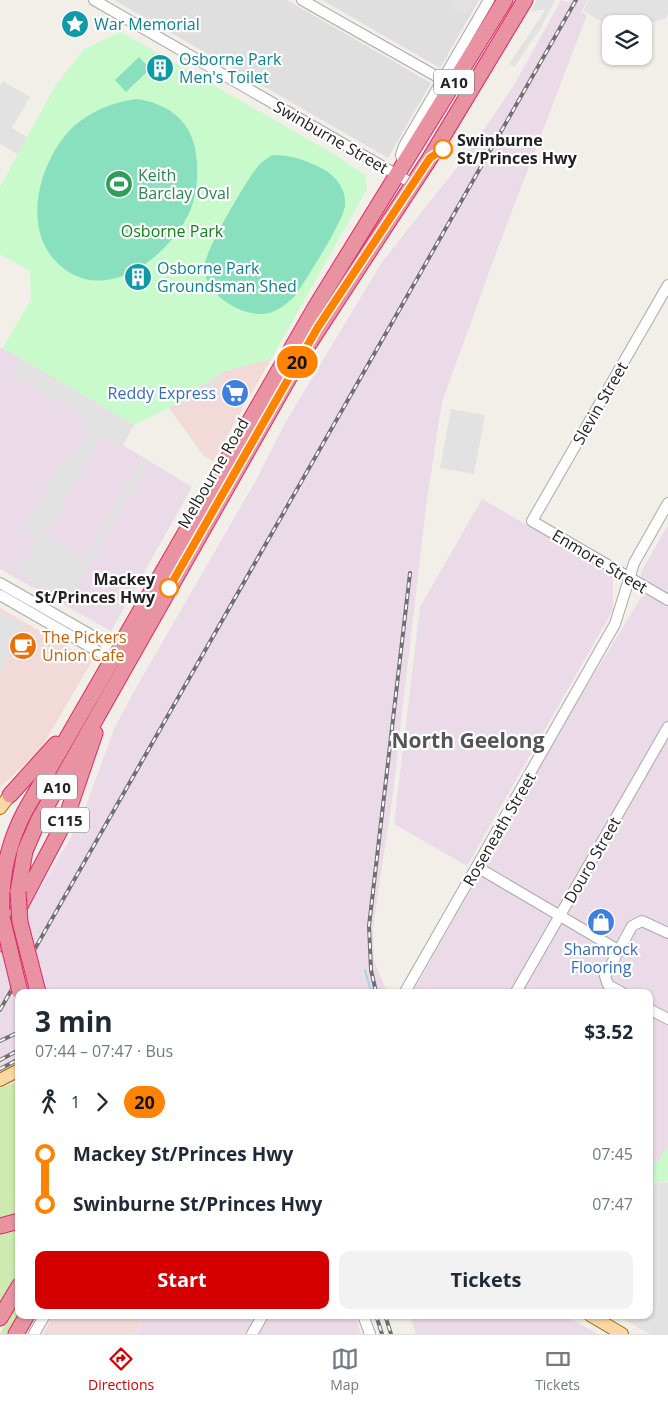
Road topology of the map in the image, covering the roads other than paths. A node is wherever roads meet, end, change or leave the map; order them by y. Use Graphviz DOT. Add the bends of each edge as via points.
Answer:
graph roads {
  1 [pos="302,0"];
  2 [pos="489,0"];
  3 [pos="509,0"];
  4 [pos="525,0"];
  5 [pos="99,1"];
  6 [pos="443,80"];
  7 [pos="399,169"];
  8 [pos="413,184"];
  9 [pos="668,285"];
  10 [pos="668,503"];
  11 [pos="532,521"];
  12 [pos="629,576"];
  13 [pos="0,583"];
  14 [pos="0,595"];
  15 [pos="668,600"];
  16 [pos="53,619"];
  17 [pos="120,660"];
  18 [pos="113,688"];
  19 [pos="74,724"];
  20 [pos="668,727"];
  21 [pos="10,795"];
  22 [pos="0,808"];
  23 [pos="477,868"];
  24 [pos="560,916"];
  25 [pos="668,933"];
  26 [pos="0,945"];
  27 [pos="618,950"];
  28 [pos="19,989"];
  29 [pos="19,989"];
  30 [pos="37,989"];
  31 [pos="407,989"];
  32 [pos="518,989"];
  33 [pos="615,989"];
  34 [pos="653,1011"];
  35 [pos="668,1019"];
  36 [pos="15,1072"];
  37 [pos="0,1080"];
  38 [pos="15,1221"];
  39 [pos="0,1226"];
  40 [pos="15,1293"];
  41 [pos="0,1318"];
  42 [pos="43,1319"];
  43 [pos="261,1319"];
  44 [pos="365,1319"];
  45 [pos="597,1319"];
  46 [pos="34,1334"];
  47 [pos="252,1334"];
  48 [pos="370,1334"];
  49 [pos="622,1334"];
  1 -- 6 [label="street"];
  2 -- 6 [label="street"];
  3 -- 7 [label="highway, Melbourne Road / A10"];
  4 -- 8 [label="highway, Melbourne Road / A10"];
  5 -- 7 [label="street, Swinburne Street"];
  6 -- 7 [label="street" via="404,146"];
  7 -- 8 [label="street, Swinburne Street"];
  7 -- 17 [label="highway, Melbourne Road / A10" via="311,313"];
  8 -- 17 [label="highway, Melbourne Road / A10" via="313,336"];
  9 -- 11 [label="street, Slevin Street"];
  10 -- 12 [label="street, Roseneath Street"];
  11 -- 12 [label="street, Enmore Street"];
  12 -- 15 [label="street, Enmore Street"];
  12 -- 23 [label="street, Roseneath Street" via="615,624"];
  13 -- 16 [label="street"];
  14 -- 16 [label="street"];
  16 -- 17 [label="street" via="105,643"];
  17 -- 18 [label="highway, Melbourne Road / A10"];
  17 -- 19 [label="highway, Melbourne Road / A10"];
  18 -- 26 [label="highway, C115" via="65,821"];
  18 -- 30 [label="highway, Melbourne Road / A10, bridge" via="30,838 21,865 18,892 20,922"];
  19 -- 21 [label="highway"];
  19 -- 28 [label="highway, Melbourne Road / A10, bridge" via="12,838 2,882 2,917"];
  20 -- 24 [label="street, Douro Street"];
  21 -- 22 [label="main road"];
  23 -- 24 [label="street"];
  23 -- 31 [label="street, Roseneath Street"];
  24 -- 27 [label="street"];
  24 -- 32 [label="street, Douro Street"];
  25 -- 27 [label="street" via="649,923 637,922"];
  26 -- 29 [label="highway, C115, bridge"];
  27 -- 33 [label="street" via="605,976 608,985"];
  34 -- 35 [label="street"];
  36 -- 37 [label="main road"];
  38 -- 39 [label="highway"];
  40 -- 41 [label="highway"];
  42 -- 46 [label="street"];
  43 -- 47 [label="street"];
  44 -- 48 [label="street"];
  45 -- 49 [label="main road"];
}
